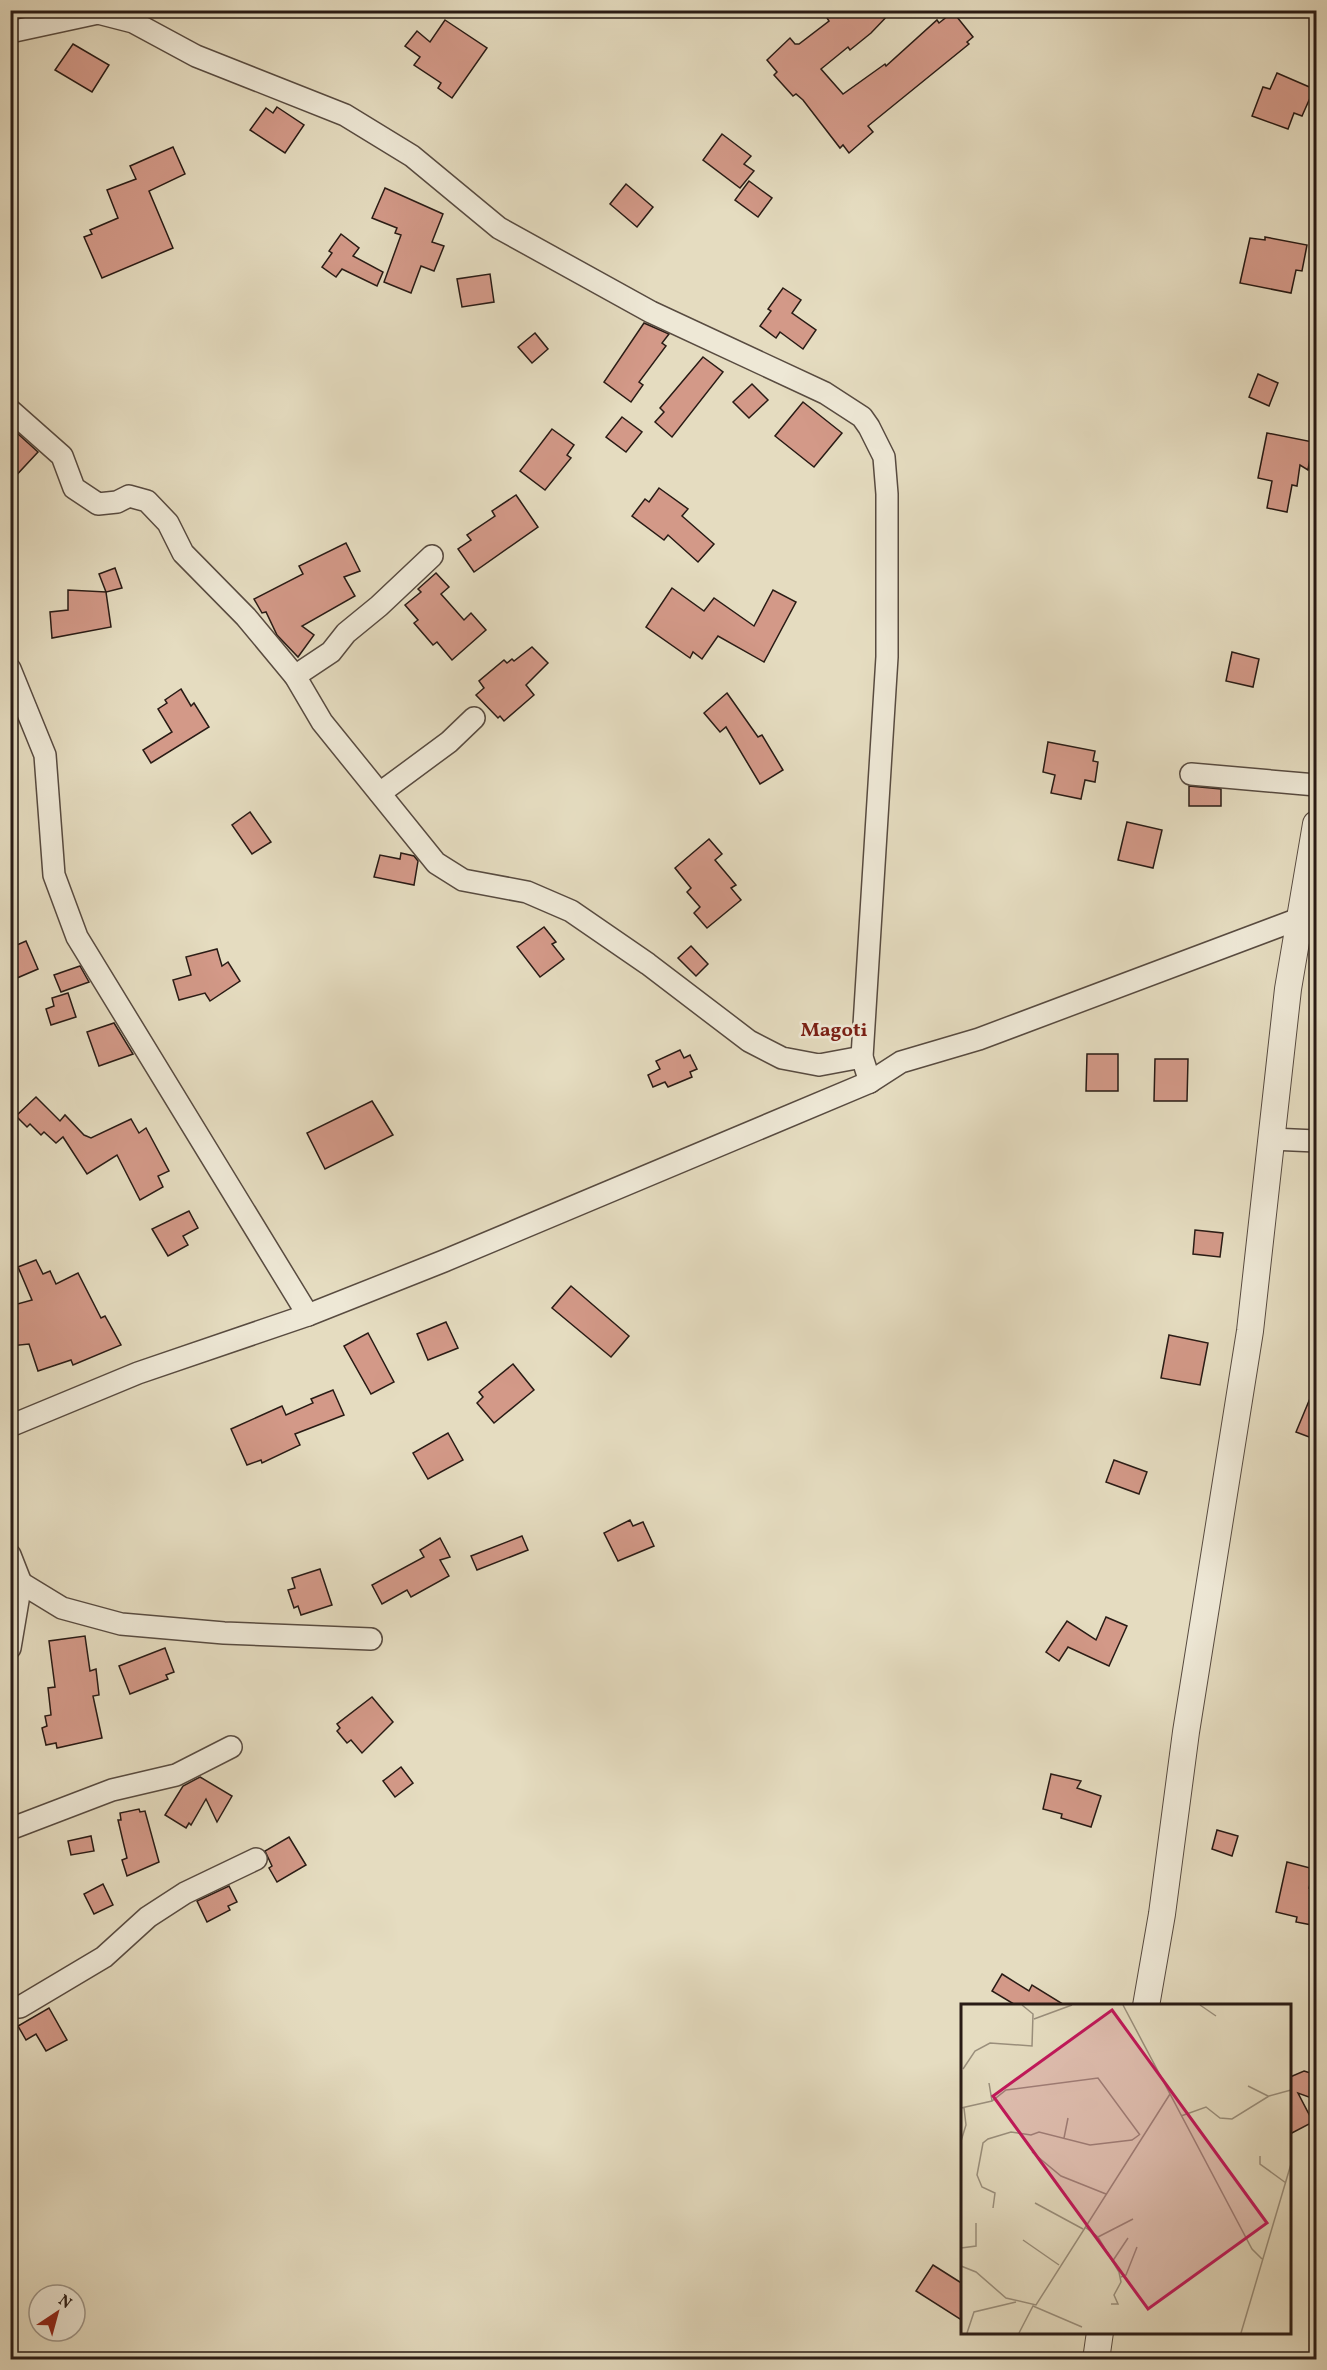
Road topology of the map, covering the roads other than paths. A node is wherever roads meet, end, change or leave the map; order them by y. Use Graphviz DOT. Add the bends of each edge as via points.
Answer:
graph roads {
  1 [pos="10,32"];
  2 [pos="10,410"];
  3 [pos="432,556"];
  4 [pos="10,669"];
  5 [pos="295,676"];
  6 [pos="474,718"];
  7 [pos="1191,774"];
  8 [pos="1317,785"];
  9 [pos="380,793"];
  10 [pos="1317,824"];
  11 [pos="1301,918"];
  12 [pos="862,1057"];
  13 [pos="870,1082"];
  14 [pos="1270,1139"];
  15 [pos="1317,1141"];
  16 [pos="308,1316"];
  17 [pos="10,1426"];
  18 [pos="10,1555"];
  19 [pos="21,1583"];
  20 [pos="371,1639"];
  21 [pos="10,1648"];
  22 [pos="231,1747"];
  23 [pos="10,1828"];
  24 [pos="256,1859"];
  25 [pos="1146,2004"];
  26 [pos="10,2007"];
  27 [pos="1100,2334"];
  28 [pos="1096,2360"];
  1 -- 12 [label="street" via="109,14 144,27 195,56 345,115 412,156 500,228 640,307 817,389 861,417 884,457 887,494 887,657"];
  2 -- 5 [label="street" via="62,456 74,488 98,504 129,496 147,501 168,524 183,553 246,617"];
  3 -- 5 [label="street" via="346,633 331,652"];
  4 -- 16 [label="street" via="45,755 54,874 76,937"];
  5 -- 9 [label="street" via="322,722"];
  6 -- 9 [label="street" via="449,742"];
  7 -- 8 [label="street"];
  9 -- 12 [label="street" via="436,863 476,884 527,892 571,911 768,1052 819,1065"];
  10 -- 11 [label="street"];
  11 -- 13 [label="street" via="979,1039 901,1062"];
  11 -- 14 [label="street" via="1288,989"];
  12 -- 13 [label="street"];
  13 -- 16 [label="street"];
  14 -- 15 [label="street"];
  14 -- 25 [label="street" via="1250,1331"];
  16 -- 17 [label="street" via="138,1373"];
  18 -- 19 [label="street"];
  19 -- 20 [label="street" via="62,1608 121,1624 224,1634"];
  19 -- 21 [label="street"];
  22 -- 23 [label="street" via="176,1775 112,1790"];
  24 -- 26 [label="street" via="185,1893 148,1917 104,1957 20,2007"];
  27 -- 28 [label="street"];
}
